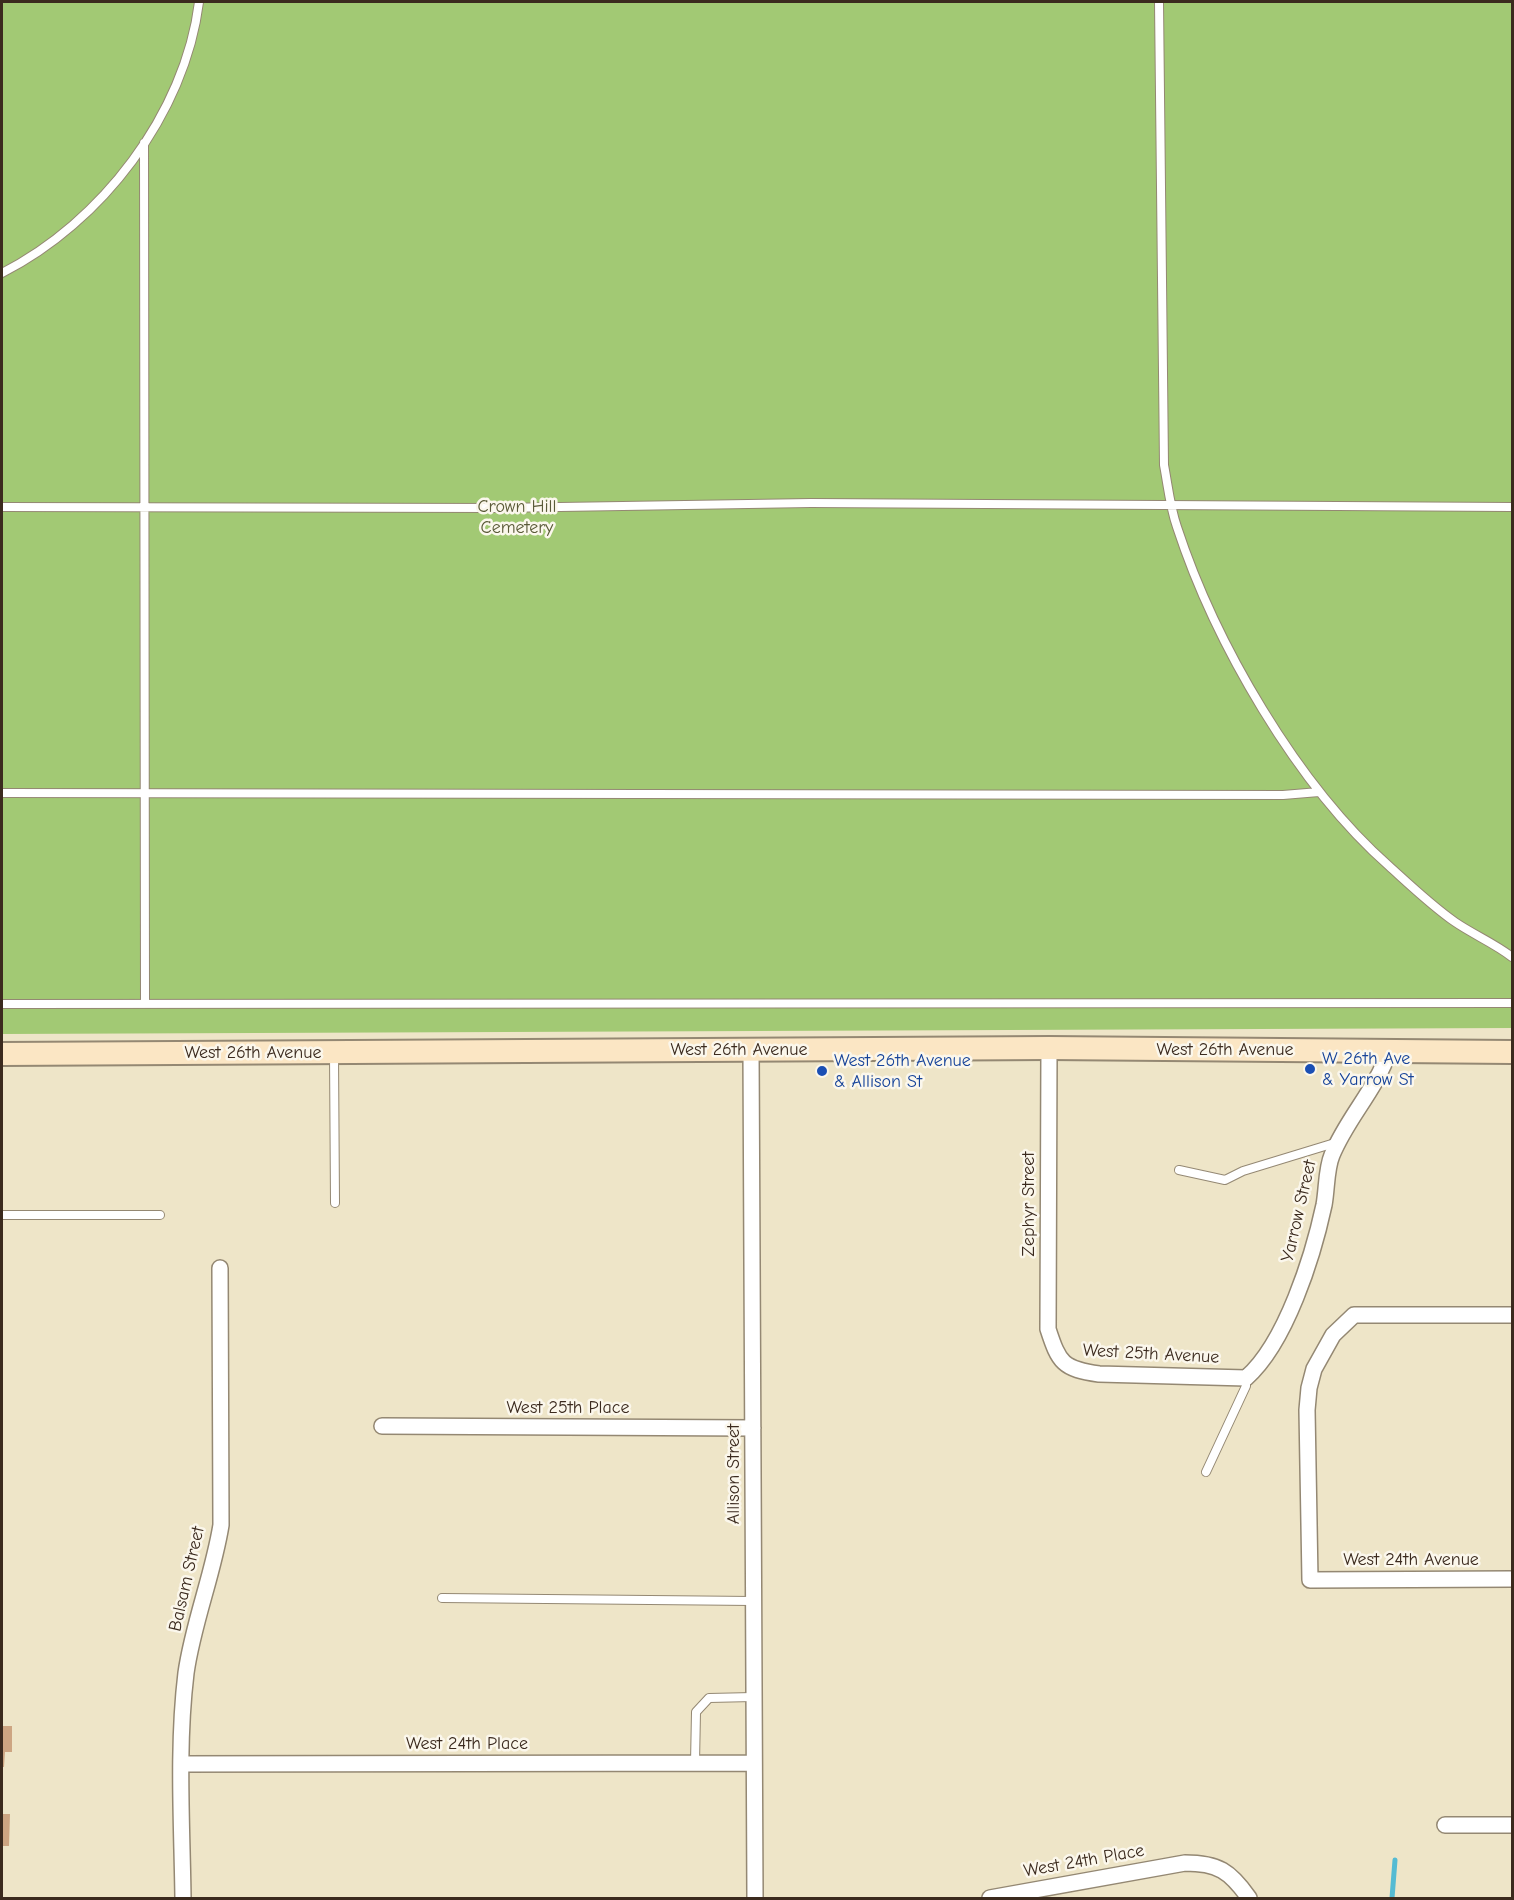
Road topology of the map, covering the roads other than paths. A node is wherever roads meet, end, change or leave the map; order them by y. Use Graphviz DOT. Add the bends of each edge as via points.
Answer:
graph roads {
  1 [pos="199,2"];
  2 [pos="1159,2"];
  3 [pos="144,143"];
  4 [pos="2,273"];
  5 [pos="1171,505"];
  6 [pos="2,507"];
  7 [pos="144,507"];
  8 [pos="1512,507"];
  9 [pos="144,792"];
  10 [pos="1319,792"];
  11 [pos="2,793"];
  12 [pos="1512,957"];
  13 [pos="1512,1003"];
  14 [pos="2,1004"];
  15 [pos="145,1004"];
  16 [pos="1050,1048"];
  17 [pos="751,1050"];
  18 [pos="1389,1051"];
  19 [pos="334,1052"];
  20 [pos="1512,1052"];
  21 [pos="2,1054"];
  22 [pos="1338,1142"];
  23 [pos="1179,1170"];
  24 [pos="335,1203"];
  25 [pos="2,1215"];
  26 [pos="160,1215"];
  27 [pos="220,1268"];
  28 [pos="1512,1315"];
  29 [pos="1058,1359"];
  30 [pos="1246,1378"];
  31 [pos="382,1426"];
  32 [pos="753,1428"];
  33 [pos="1206,1472"];
  34 [pos="1512,1579"];
  35 [pos="442,1598"];
  36 [pos="753,1601"];
  37 [pos="753,1697"];
  38 [pos="695,1763"];
  39 [pos="753,1763"];
  40 [pos="181,1764"];
  41 [pos="1445,1825"];
  42 [pos="1512,1825"];
  43 [pos="183,1899"];
  44 [pos="755,1899"];
  45 [pos="990,1899"];
  46 [pos="1249,1899"];
  1 -- 3 [label="lane" via="186,55 168,101"];
  2 -- 5 [label="lane" via="1164,465"];
  3 -- 4 [label="lane" via="114,184 79,220 48,245"];
  3 -- 7 [label="lane"];
  5 -- 7 [label="lane"];
  5 -- 8 [label="lane"];
  5 -- 10 [label="lane" via="1195,576 1240,668"];
  6 -- 7 [label="lane"];
  7 -- 9 [label="lane"];
  9 -- 10 [label="lane"];
  9 -- 11 [label="lane"];
  9 -- 15 [label="lane"];
  10 -- 12 [label="lane" via="1387,864 1455,922"];
  13 -- 15 [label="lane"];
  14 -- 15 [label="lane"];
  16 -- 17 [label="street, West 26th Avenue"];
  16 -- 18 [label="street, West 26th Avenue"];
  16 -- 29 [label="street, Zephyr Street" via="1048,1329"];
  17 -- 19 [label="street, West 26th Avenue"];
  17 -- 32 [label="street, Allison Street"];
  18 -- 20 [label="street, West 26th Avenue"];
  18 -- 22 [label="street, Yarrow Street" via="1382,1074"];
  19 -- 21 [label="street, West 26th Avenue"];
  19 -- 24 [label="lane"];
  22 -- 23 [label="lane" via="1252,1168 1226,1180"];
  22 -- 30 [label="street, Yarrow Street" via="1299,1289 1268,1354"];
  25 -- 26 [label="lane"];
  27 -- 40 [label="street, Balsam Street" via="220,1525 215,1561 187,1670"];
  28 -- 34 [label="street, West 24th Avenue" via="1354,1315 1333,1335 1314,1368 1307,1410 1310,1580"];
  29 -- 30 [label="street, West 25th Avenue" via="1075,1371 1099,1374"];
  30 -- 33 [label="lane" via="1246,1386"];
  31 -- 32 [label="street, West 25th Place"];
  32 -- 36 [label="street, Allison Street"];
  35 -- 36 [label="lane"];
  36 -- 37 [label="street, Allison Street"];
  37 -- 38 [label="lane" via="709,1698 696,1712"];
  37 -- 39 [label="street, Allison Street"];
  38 -- 39 [label="street, West 24th Place"];
  38 -- 40 [label="street, West 24th Place"];
  39 -- 44 [label="street, Allison Street"];
  40 -- 43 [label="street, Balsam Street"];
  41 -- 42 [label="street"];
  45 -- 46 [label="street, West 24th Place" via="1185,1863 1206,1863 1228,1872"];
}
